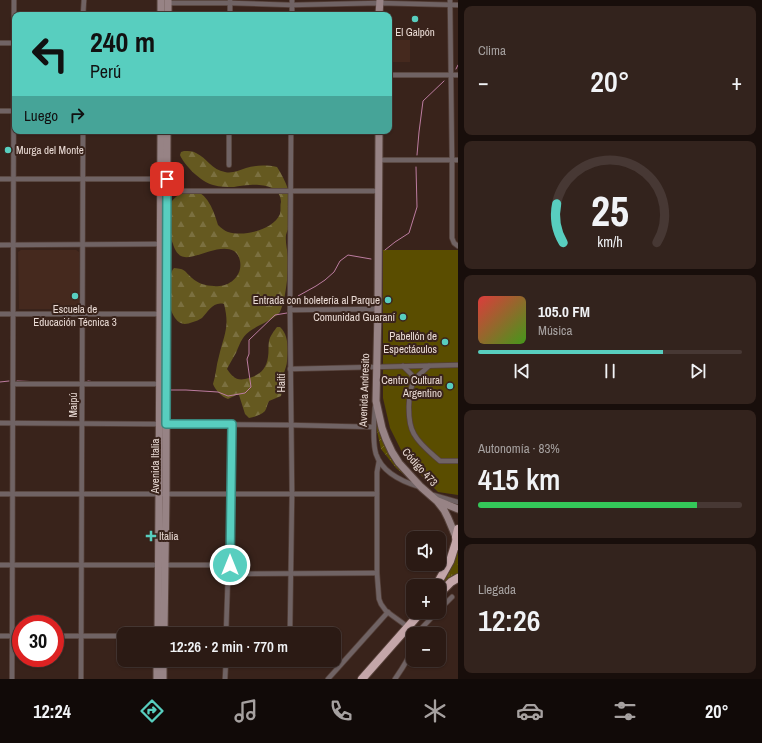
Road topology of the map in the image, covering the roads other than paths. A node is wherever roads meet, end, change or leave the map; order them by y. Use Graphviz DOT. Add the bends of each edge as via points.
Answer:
graph roads {
  1 [pos="14,0"];
  2 [pos="84,0"];
  3 [pos="379,1"];
  4 [pos="165,2"];
  5 [pos="230,2"];
  6 [pos="292,2"];
  7 [pos="450,2"];
  8 [pos="458,4"];
  9 [pos="14,12"];
  10 [pos="84,12"];
  11 [pos="162,12"];
  12 [pos="167,12"];
  13 [pos="379,12"];
  14 [pos="0,43"];
  15 [pos="12,43"];
  16 [pos="392,75"];
  17 [pos="451,75"];
  18 [pos="458,75"];
  19 [pos="0,111"];
  20 [pos="12,111"];
  21 [pos="14,134"];
  22 [pos="83,134"];
  23 [pos="161,134"];
  24 [pos="167,134"];
  25 [pos="229,134"];
  26 [pos="291,134"];
  27 [pos="380,134"];
  28 [pos="379,160"];
  29 [pos="452,160"];
  30 [pos="458,160"];
  31 [pos="229,165"];
  32 [pos="0,179"];
  33 [pos="14,179"];
  34 [pos="83,179"];
  35 [pos="164,179"];
  36 [pos="164,191"];
  37 [pos="291,191"];
  38 [pos="379,191"];
  39 [pos="164,244"];
  40 [pos="0,245"];
  41 [pos="14,245"];
  42 [pos="83,245"];
  43 [pos="456,245"];
  44 [pos="378,309"];
  45 [pos="290,310"];
  46 [pos="0,314"];
  47 [pos="13,314"];
  48 [pos="82,314"];
  49 [pos="163,314"];
  50 [pos="403,366"];
  51 [pos="429,366"];
  52 [pos="458,366"];
  53 [pos="377,367"];
  54 [pos="290,369"];
  55 [pos="415,380"];
  56 [pos="13,384"];
  57 [pos="82,384"];
  58 [pos="163,384"];
  59 [pos="376,401"];
  60 [pos="0,423"];
  61 [pos="13,424"];
  62 [pos="82,424"];
  63 [pos="163,424"];
  64 [pos="232,424"];
  65 [pos="290,425"];
  66 [pos="373,427"];
  67 [pos="379,461"];
  68 [pos="458,461"];
  69 [pos="421,487"];
  70 [pos="0,494"];
  71 [pos="12,494"];
  72 [pos="82,494"];
  73 [pos="163,494"];
  74 [pos="231,494"];
  75 [pos="292,494"];
  76 [pos="377,494"];
  77 [pos="430,494"];
  78 [pos="437,501"];
  79 [pos="458,502"];
  80 [pos="458,509"];
  81 [pos="457,539"];
  82 [pos="0,565"];
  83 [pos="12,565"];
  84 [pos="82,565"];
  85 [pos="162,565"];
  86 [pos="230,565"];
  87 [pos="290,573"];
  88 [pos="377,573"];
  89 [pos="228,574"];
  90 [pos="458,578"];
  91 [pos="440,579"];
  92 [pos="446,587"];
  93 [pos="452,597"];
  94 [pos="446,603"];
  95 [pos="388,612"];
  96 [pos="12,615"];
  97 [pos="414,619"];
  98 [pos="430,619"];
  99 [pos="158,627"];
  100 [pos="164,627"];
  101 [pos="226,627"];
  102 [pos="290,627"];
  103 [pos="408,627"];
  104 [pos="422,627"];
  105 [pos="406,629"];
  106 [pos="0,636"];
  107 [pos="12,636"];
  108 [pos="64,636"];
  109 [pos="82,636"];
  110 [pos="117,636"];
  111 [pos="406,664"];
  112 [pos="12,667"];
  113 [pos="157,667"];
  114 [pos="163,667"];
  115 [pos="226,667"];
  116 [pos="12,679"];
  117 [pos="81,679"];
  118 [pos="157,679"];
  119 [pos="163,679"];
  120 [pos="225,679"];
  121 [pos="328,679"];
  122 [pos="362,679"];
  123 [pos="395,679"];
  1 -- 9 [label="street"];
  2 -- 10 [label="street"];
  3 -- 6 [label="street"];
  3 -- 7 [label="street"];
  3 -- 13 [label="main road"];
  4 -- 5 [label="street"];
  4 -- 11 [label="main road"];
  4 -- 12 [label="main road"];
  5 -- 6 [label="street"];
  7 -- 8 [label="street"];
  7 -- 17 [label="street"];
  14 -- 15 [label="street"];
  16 -- 17 [label="street"];
  17 -- 18 [label="street"];
  17 -- 29 [label="street"];
  19 -- 20 [label="street"];
  21 -- 33 [label="street"];
  22 -- 34 [label="street, Maipú"];
  23 -- 35 [label="main road, Avenida Italia"];
  24 -- 35 [label="main road, Avenida Italia"];
  25 -- 31 [label="street"];
  26 -- 37 [label="street, Haití"];
  27 -- 28 [label="main road, Avenida Andresito"];
  28 -- 29 [label="street"];
  28 -- 38 [label="main road, Avenida Andresito"];
  29 -- 30 [label="street"];
  29 -- 43 [label="street" via="452,238"];
  32 -- 33 [label="street"];
  33 -- 34 [label="street"];
  33 -- 41 [label="street"];
  34 -- 35 [label="street"];
  34 -- 42 [label="street, Maipú"];
  35 -- 36 [label="main road, Avenida Italia"];
  36 -- 37 [label="street"];
  36 -- 39 [label="main road, Avenida Italia"];
  37 -- 38 [label="street"];
  37 -- 45 [label="street, Haití"];
  38 -- 44 [label="main road, Avenida Andresito"];
  39 -- 42 [label="street"];
  39 -- 49 [label="main road, Avenida Italia"];
  40 -- 41 [label="street"];
  41 -- 42 [label="street"];
  41 -- 47 [label="street"];
  42 -- 48 [label="street, Maipú"];
  44 -- 45 [label="street"];
  44 -- 53 [label="main road, Avenida Andresito"];
  45 -- 54 [label="street, Haití"];
  46 -- 47 [label="street"];
  47 -- 48 [label="street"];
  47 -- 56 [label="street"];
  48 -- 49 [label="street"];
  48 -- 57 [label="street, Maipú"];
  49 -- 58 [label="main road, Avenida Italia"];
  50 -- 51 [label="street"];
  50 -- 53 [label="street"];
  50 -- 55 [label="street"];
  51 -- 52 [label="street"];
  51 -- 55 [label="street"];
  53 -- 54 [label="street"];
  53 -- 59 [label="main road, Avenida Andresito"];
  54 -- 65 [label="street, Haití"];
  55 -- 68 [label="street" via="408,407 409,421 414,434 440,461"];
  56 -- 57 [label="street"];
  56 -- 61 [label="street"];
  57 -- 58 [label="street"];
  57 -- 62 [label="street, Maipú"];
  58 -- 63 [label="main road, Avenida Italia"];
  59 -- 66 [label="street, Avenida Andresito"];
  59 -- 69 [label="main road, Código 473" via="382,428 392,452"];
  60 -- 61 [label="street"];
  61 -- 62 [label="street"];
  61 -- 71 [label="street"];
  62 -- 63 [label="street"];
  62 -- 72 [label="street, Maipú"];
  63 -- 64 [label="street"];
  63 -- 73 [label="main road, Avenida Italia"];
  64 -- 65 [label="street"];
  64 -- 74 [label="street"];
  65 -- 66 [label="street"];
  65 -- 75 [label="street, Haití"];
  66 -- 67 [label="street, Avenida Andresito"];
  67 -- 69 [label="street" via="393,475 406,483"];
  67 -- 76 [label="street, Avenida Andresito"];
  69 -- 77 [label="main road, Código 473"];
  70 -- 71 [label="street"];
  71 -- 72 [label="street"];
  71 -- 83 [label="street"];
  72 -- 73 [label="street"];
  72 -- 84 [label="street, Maipú"];
  73 -- 74 [label="street"];
  73 -- 85 [label="main road, Avenida Italia"];
  74 -- 75 [label="street"];
  74 -- 86 [label="street"];
  75 -- 76 [label="street"];
  75 -- 87 [label="street, Haití"];
  76 -- 88 [label="street, Avenida Andresito"];
  77 -- 78 [label="main road, Código 473"];
  77 -- 79 [label="street"];
  78 -- 80 [label="main road"];
  78 -- 81 [label="main road"];
  81 -- 91 [label="highway" via="450,561"];
  82 -- 83 [label="street"];
  83 -- 84 [label="street"];
  83 -- 96 [label="street"];
  84 -- 85 [label="street"];
  84 -- 109 [label="street, Maipú"];
  85 -- 86 [label="street"];
  85 -- 99 [label="main road, Avenida Italia"];
  85 -- 100 [label="main road, Avenida Italia"];
  86 -- 89 [label="street"];
  87 -- 88 [label="street"];
  87 -- 89 [label="street"];
  87 -- 102 [label="street, Haití"];
  88 -- 95 [label="street, Avenida Andresito" via="379,599"];
  89 -- 101 [label="street"];
  90 -- 92 [label="highway"];
  93 -- 94 [label="street"];
  95 -- 103 [label="street, Avenida Andresito"];
  95 -- 121 [label="street"];
  97 -- 103 [label="highway"];
  98 -- 104 [label="street"];
  105 -- 122 [label="highway"];
  106 -- 107 [label="street"];
  108 -- 109 [label="street"];
  109 -- 110 [label="street"];
  109 -- 117 [label="street, Maipú"];
  111 -- 123 [label="street"];
  112 -- 116 [label="street"];
  113 -- 118 [label="main road"];
  114 -- 119 [label="main road"];
  115 -- 120 [label="street"];
}
